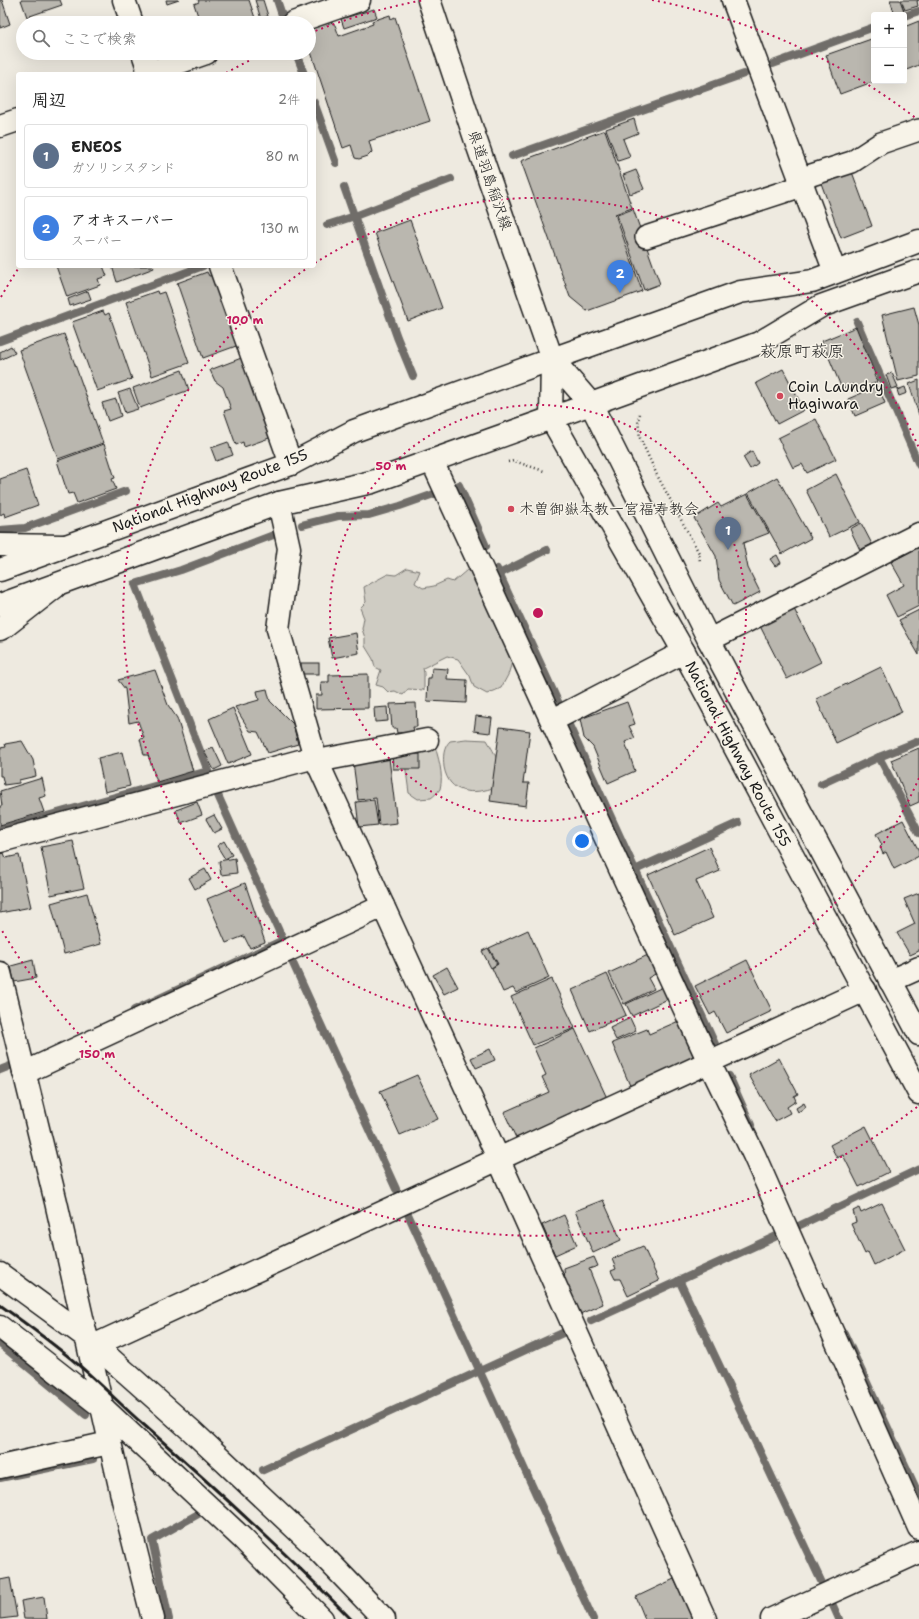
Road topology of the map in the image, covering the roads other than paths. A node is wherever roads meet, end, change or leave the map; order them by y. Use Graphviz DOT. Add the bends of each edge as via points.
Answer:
graph roads {
  1 [pos="124,0"];
  2 [pos="359,0"];
  3 [pos="429,0"];
  4 [pos="733,0"];
  5 [pos="130,16"];
  6 [pos="313,16"];
  7 [pos="178,60"];
  8 [pos="147,68"];
  9 [pos="16,121"];
  10 [pos="0,126"];
  11 [pos="919,130"];
  12 [pos="801,183"];
  13 [pos="646,237"];
  14 [pos="919,241"];
  15 [pos="221,268"];
  16 [pos="919,271"];
  17 [pos="834,272"];
  18 [pos="552,359"];
  19 [pos="591,404"];
  20 [pos="551,418"];
  21 [pos="432,461"];
  22 [pos="291,464"];
  23 [pos="279,503"];
  24 [pos="919,534"];
  25 [pos="0,545"];
  26 [pos="62,546"];
  27 [pos="0,570"];
  28 [pos="57,585"];
  29 [pos="0,605"];
  30 [pos="0,629"];
  31 [pos="709,640"];
  32 [pos="684,652"];
  33 [pos="552,720"];
  34 [pos="427,740"];
  35 [pos="316,759"];
  36 [pos="0,841"];
  37 [pos="383,906"];
  38 [pos="919,968"];
  39 [pos="0,973"];
  40 [pos="890,981"];
  41 [pos="865,990"];
  42 [pos="919,1034"];
  43 [pos="709,1062"];
  44 [pos="24,1073"];
  45 [pos="919,1093"];
  46 [pos="499,1160"];
  47 [pos="0,1274"];
  48 [pos="0,1328"];
  49 [pos="91,1341"];
  50 [pos="102,1407"];
  51 [pos="110,1443"];
  52 [pos="0,1466"];
  53 [pos="919,1528"];
  54 [pos="919,1552"];
  55 [pos="153,1619"];
  56 [pos="322,1619"];
  57 [pos="384,1619"];
  58 [pos="705,1619"];
  59 [pos="772,1619"];
  1 -- 5 [label="main road"];
  2 -- 6 [label="main road"];
  3 -- 18 [label="main road, 県道羽島稲沢線"];
  4 -- 12 [label="main road"];
  7 -- 8 [label="main road"];
  9 -- 10 [label="main road"];
  11 -- 12 [label="street" via="881,143 852,162"];
  12 -- 13 [label="street"];
  12 -- 17 [label="main road"];
  14 -- 17 [label="main road"];
  15 -- 22 [label="main road"];
  16 -- 19 [label="main road" via="821,306 759,343"];
  17 -- 18 [label="main road" via="812,281 740,292"];
  18 -- 19 [label="main road, National Highway Route 155"];
  18 -- 20 [label="main road"];
  18 -- 22 [label="main road, National Highway Route 155" via="354,430"];
  19 -- 20 [label="main road"];
  19 -- 31 [label="main road, National Highway Route 155"];
  20 -- 21 [label="main road"];
  20 -- 32 [label="main road, National Highway Route 155"];
  21 -- 23 [label="main road" via="372,482"];
  21 -- 33 [label="main road"];
  22 -- 26 [label="main road, National Highway Route 155"];
  23 -- 28 [label="main road"];
  23 -- 35 [label="main road" via="289,548 278,629"];
  24 -- 31 [label="main road"];
  25 -- 26 [label="main road"];
  26 -- 27 [label="main road, National Highway Route 155"];
  28 -- 29 [label="main road"];
  28 -- 30 [label="main road"];
  31 -- 40 [label="main road, National Highway Route 155"];
  32 -- 33 [label="main road"];
  32 -- 41 [label="main road, National Highway Route 155"];
  33 -- 43 [label="main road"];
  34 -- 35 [label="main road"];
  35 -- 36 [label="main road"];
  35 -- 37 [label="main road"];
  37 -- 44 [label="main road"];
  37 -- 46 [label="main road"];
  38 -- 40 [label="main road"];
  39 -- 44 [label="main road"];
  40 -- 42 [label="main road, National Highway Route 155"];
  41 -- 43 [label="main road"];
  41 -- 45 [label="main road, National Highway Route 155"];
  43 -- 46 [label="main road"];
  43 -- 53 [label="main road" via="754,1155"];
  44 -- 49 [label="main road"];
  46 -- 49 [label="main road"];
  46 -- 58 [label="main road"];
  47 -- 49 [label="main road"];
  48 -- 50 [label="main road"];
  49 -- 50 [label="main road"];
  49 -- 57 [label="main road" via="251,1486 312,1544"];
  50 -- 51 [label="main road"];
  50 -- 56 [label="main road" via="242,1538"];
  51 -- 52 [label="main road"];
  51 -- 55 [label="main road"];
  54 -- 59 [label="main road"];
}
